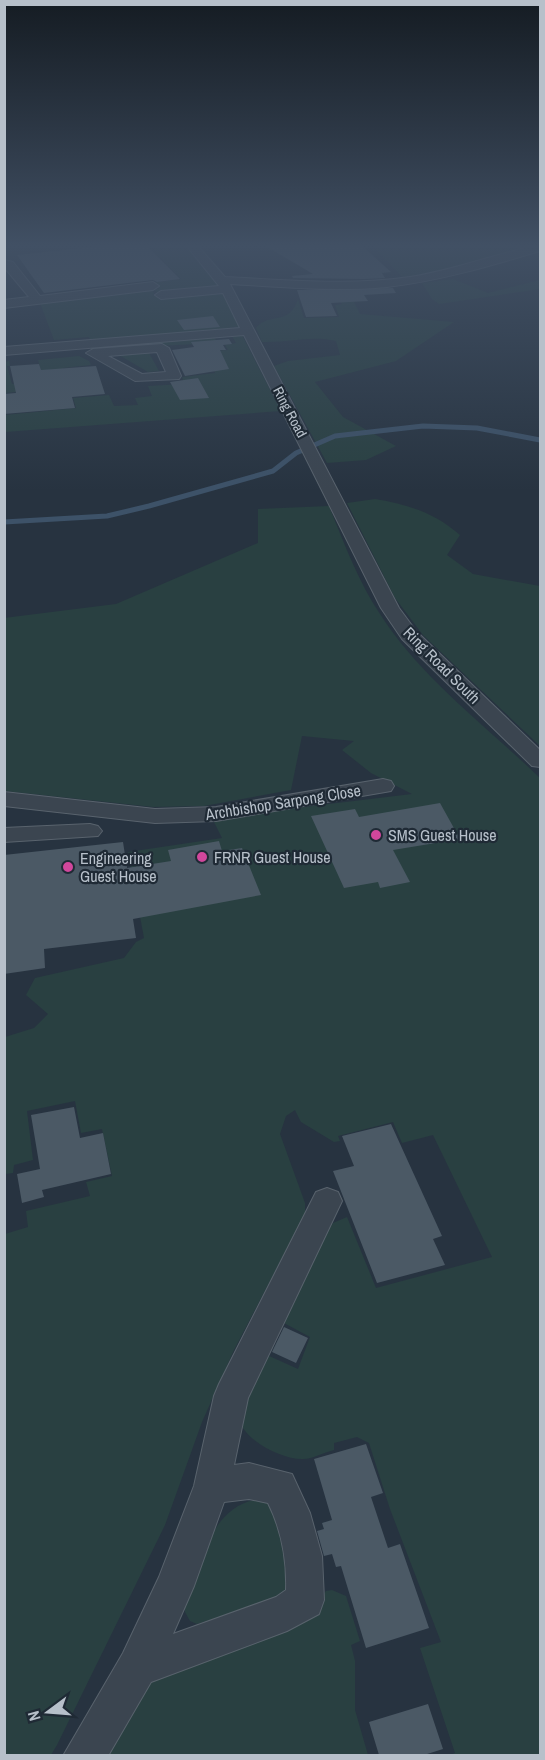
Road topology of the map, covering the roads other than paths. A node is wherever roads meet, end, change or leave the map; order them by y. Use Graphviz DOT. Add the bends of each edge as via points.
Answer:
graph roads {
  1 [pos="246,327"];
  2 [pos="248,331"];
  3 [pos="90,349"];
  4 [pos="4,351"];
  5 [pos="4,360"];
  6 [pos="346,523"];
  7 [pos="540,761"];
  8 [pos="383,786"];
  9 [pos="4,799"];
  10 [pos="90,831"];
  11 [pos="4,835"];
  12 [pos="327,1201"];
  13 [pos="212,1486"];
  14 [pos="136,1667"];
  15 [pos="84,1755"];
  1 -- 2 [label="street, Ring Road"];
  2 -- 3 [label="street"];
  2 -- 6 [label="street, Ring Road"];
  3 -- 3 [label="street" via="140,378 174,376 162,348"];
  3 -- 4 [label="street"];
  3 -- 5 [label="street"];
  6 -- 7 [label="street, Ring Road South" via="390,608 409,635"];
  8 -- 9 [label="street, Archbishop Sarpong Close" via="216,814 155,816"];
  10 -- 11 [label="street"];
  12 -- 13 [label="street" via="231,1396"];
  13 -- 14 [label="street" via="175,1586"];
  13 -- 14 [label="street" via="249,1481 279,1487 288,1502 307,1575 305,1599 287,1612"];
  14 -- 15 [label="street"];
}
